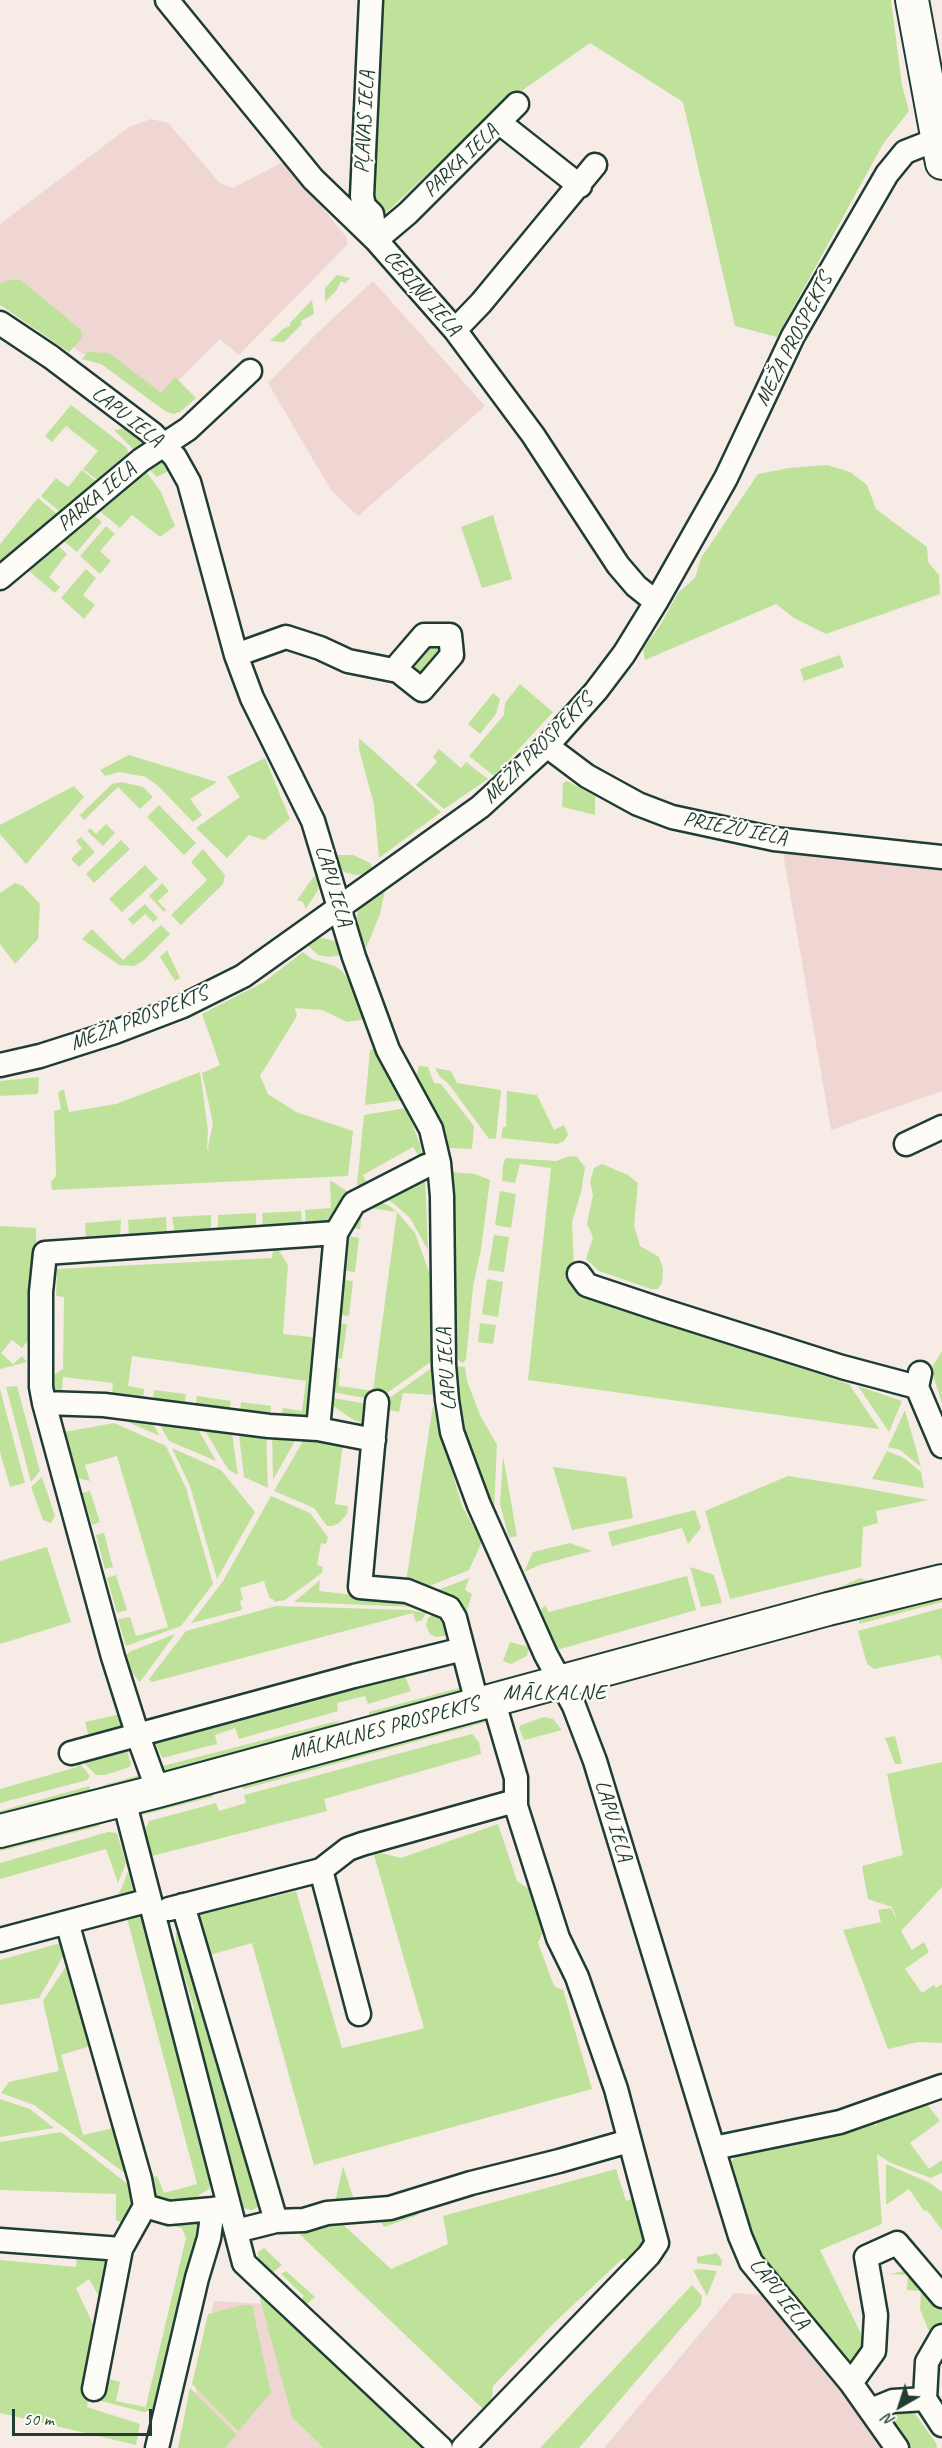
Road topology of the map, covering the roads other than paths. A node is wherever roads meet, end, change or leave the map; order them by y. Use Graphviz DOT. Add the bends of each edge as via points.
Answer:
graph roads {
  1 [pos="168,0"];
  2 [pos="371,0"];
  3 [pos="912,0"];
  4 [pos="517,104"];
  5 [pos="500,123"];
  6 [pos="940,151"];
  7 [pos="595,165"];
  8 [pos="580,186"];
  9 [pos="376,240"];
  10 [pos="0,323"];
  11 [pos="455,330"];
  12 [pos="250,371"];
  13 [pos="165,446"];
  14 [pos="0,578"];
  15 [pos="656,602"];
  16 [pos="236,655"];
  17 [pos="398,672"];
  18 [pos="547,746"];
  19 [pos="942,858"];
  20 [pos="340,906"];
  21 [pos="0,1065"];
  22 [pos="942,1127"];
  23 [pos="906,1144"];
  24 [pos="439,1163"];
  25 [pos="336,1233"];
  26 [pos="579,1274"];
  27 [pos="377,1402"];
  28 [pos="44,1403"];
  29 [pos="318,1429"];
  30 [pos="374,1440"];
  31 [pos="942,1446"];
  32 [pos="942,1581"];
  33 [pos="463,1649"];
  34 [pos="561,1681"];
  35 [pos="485,1701"];
  36 [pos="138,1736"];
  37 [pos="71,1752"];
  38 [pos="158,1791"];
  39 [pos="124,1800"];
  40 [pos="515,1801"];
  41 [pos="0,1831"];
  42 [pos="321,1870"];
  43 [pos="183,1905"];
  44 [pos="151,1906"];
  45 [pos="67,1922"];
  46 [pos="0,1940"];
  47 [pos="359,2014"];
  48 [pos="942,2086"];
  49 [pos="629,2141"];
  50 [pos="714,2148"];
  51 [pos="146,2206"];
  52 [pos="221,2207"];
  53 [pos="276,2222"];
  54 [pos="236,2231"];
  55 [pos="0,2240"];
  56 [pos="121,2249"];
  57 [pos="942,2296"];
  58 [pos="942,2336"];
  59 [pos="851,2383"];
  60 [pos="94,2389"];
  61 [pos="925,2399"];
  62 [pos="871,2410"];
  63 [pos="942,2425"];
  64 [pos="157,2448"];
  65 [pos="441,2448"];
  66 [pos="462,2448"];
  67 [pos="897,2448"];
  1 -- 9 [label="street, CERIŅU IELA" via="313,179"];
  2 -- 9 [label="street, PĻAVAS IELA" via="362,196 364,206 372,214"];
  3 -- 6 [label="main road"];
  4 -- 5 [label="street, PARKA IELA"];
  5 -- 8 [label="street"];
  5 -- 9 [label="street, PARKA IELA"];
  6 -- 15 [label="street, MEŽA PROSPEKTS" via="905,152 887,174 798,326 726,478"];
  7 -- 8 [label="street"];
  8 -- 11 [label="street"];
  9 -- 11 [label="street, CERIŅU IELA"];
  10 -- 13 [label="street, LAPU IELA" via="51,357"];
  11 -- 15 [label="street, CERIŅU IELA" via="533,435 618,565"];
  12 -- 13 [label="street, PARKA IELA"];
  13 -- 14 [label="street, PARKA IELA" via="132,467"];
  13 -- 16 [label="street, LAPU IELA" via="189,482"];
  15 -- 18 [label="street, MEŽA PROSPEKTS" via="596,691"];
  16 -- 17 [label="street" via="286,637 348,661"];
  16 -- 20 [label="street, LAPU IELA" via="252,698 313,822"];
  18 -- 19 [label="street, PRIEŽU IELA" via="587,776 638,804 672,816 774,839"];
  18 -- 20 [label="street, MEŽA PROSPEKTS" via="480,807"];
  20 -- 21 [label="street, MEŽA PROSPEKTS" via="247,973 183,1006 51,1053"];
  20 -- 24 [label="street, LAPU IELA" via="382,1036 431,1129"];
  22 -- 23 [label="street"];
  24 -- 25 [label="street" via="354,1203"];
  24 -- 34 [label="street, LAPU IELA" via="444,1365 452,1432 479,1505"];
  25 -- 28 [label="street" via="45,1253 40,1368"];
  25 -- 29 [label="street"];
  26 -- 31 [label="street" via="587,1285 842,1367 918,1380"];
  27 -- 30 [label="street"];
  28 -- 29 [label="street" via="104,1405"];
  28 -- 36 [label="street"];
  29 -- 30 [label="street"];
  30 -- 33 [label="street" via="360,1587 407,1591 449,1608"];
  32 -- 34 [label="main road, MĀLKALNES PROSPEKTS"];
  33 -- 35 [label="street"];
  33 -- 36 [label="street"];
  34 -- 35 [label="main road, MĀLKALNES PROSPEKTS"];
  34 -- 50 [label="street, LAPU IELA" via="595,1761"];
  35 -- 38 [label="main road, MĀLKALNES PROSPEKTS"];
  35 -- 40 [label="street" via="516,1778"];
  36 -- 37 [label="street"];
  36 -- 38 [label="street"];
  38 -- 39 [label="main road, MĀLKALNES PROSPEKTS"];
  39 -- 41 [label="main road, MĀLKALNES PROSPEKTS"];
  39 -- 44 [label="street"];
  40 -- 42 [label="street" via="362,1844 348,1849"];
  40 -- 49 [label="street" via="558,1938 577,1977 616,2089"];
  42 -- 43 [label="street"];
  42 -- 47 [label="street"];
  43 -- 44 [label="street"];
  43 -- 53 [label="street"];
  44 -- 45 [label="street"];
  44 -- 52 [label="street"];
  45 -- 46 [label="street"];
  45 -- 51 [label="street"];
  48 -- 50 [label="street" via="840,2122"];
  49 -- 53 [label="street" via="390,2208"];
  49 -- 66 [label="street" via="656,2236 654,2250"];
  50 -- 59 [label="street, LAPU IELA" via="751,2262"];
  51 -- 52 [label="street" via="169,2213"];
  51 -- 56 [label="street"];
  52 -- 54 [label="street"];
  52 -- 64 [label="street" via="196,2278"];
  53 -- 54 [label="street"];
  54 -- 65 [label="street" via="244,2263"];
  55 -- 56 [label="street"];
  56 -- 60 [label="street"];
  57 -- 59 [label="street" via="897,2243 866,2257 876,2315 874,2351"];
  58 -- 61 [label="street" via="927,2362"];
  59 -- 62 [label="street, LAPU IELA"];
  61 -- 62 [label="street" via="893,2401"];
  61 -- 63 [label="street"];
  62 -- 67 [label="street, LAPU IELA"];
}
